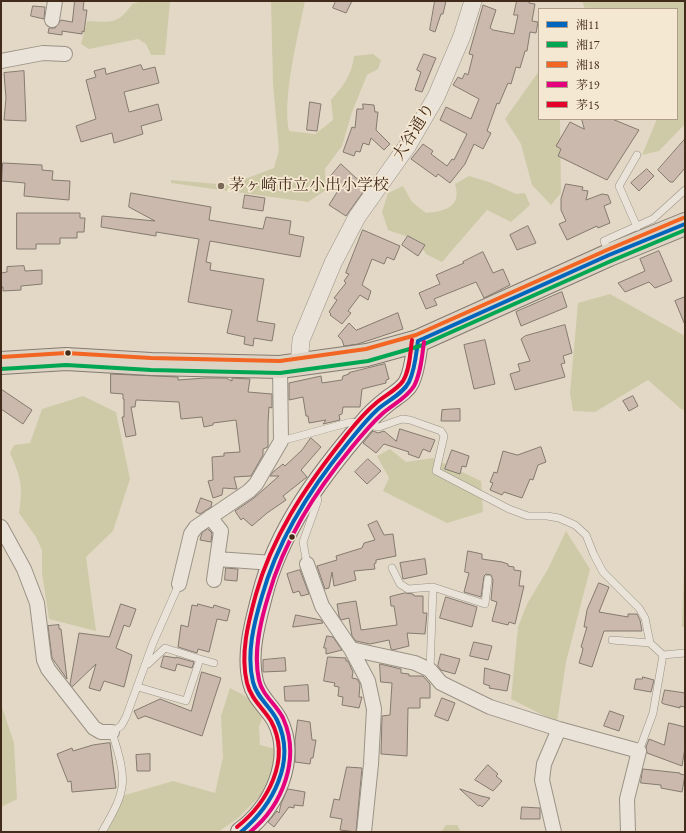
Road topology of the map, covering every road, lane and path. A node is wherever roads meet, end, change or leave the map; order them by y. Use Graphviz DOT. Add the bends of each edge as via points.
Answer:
graph roads {
  1 [pos="55,1"];
  2 [pos="473,1"];
  3 [pos="52,20"];
  4 [pos="65,54"];
  5 [pos="1,61"];
  6 [pos="637,156"];
  7 [pos="685,190"];
  8 [pos="685,224"];
  9 [pos="637,227"];
  10 [pos="609,255"];
  11 [pos="418,341"];
  12 [pos="1,363"];
  13 [pos="289,366"];
  14 [pos="364,424"];
  15 [pos="281,441"];
  16 [pos="314,487"];
  17 [pos="210,516"];
  18 [pos="1,527"];
  19 [pos="217,559"];
  20 [pos="273,563"];
  21 [pos="307,564"];
  22 [pos="392,568"];
  23 [pos="488,579"];
  24 [pos="214,580"];
  25 [pos="180,584"];
  26 [pos="433,587"];
  27 [pos="612,640"];
  28 [pos="650,643"];
  29 [pos="351,649"];
  30 [pos="685,653"];
  31 [pos="663,655"];
  32 [pos="200,659"];
  33 [pos="214,663"];
  34 [pos="146,666"];
  35 [pos="430,670"];
  36 [pos="138,687"];
  37 [pos="559,730"];
  38 [pos="112,732"];
  39 [pos="639,751"];
  40 [pos="102,832"];
  41 [pos="242,832"];
  42 [pos="364,832"];
  43 [pos="554,832"];
  44 [pos="628,832"];
  45 [pos="632,832"];
  1 -- 3 [label="street"];
  2 -- 13 [label="street, 大谷通り" via="462,36 432,104 408,145 357,217 333,263"];
  4 -- 5 [label="street" via="43,53"];
  6 -- 9 [label="lane" via="619,186"];
  7 -- 9 [label="lane" via="653,219"];
  8 -- 10 [label="main road"];
  9 -- 10 [label="lane" via="604,241"];
  10 -- 11 [label="main road"];
  11 -- 13 [label="main road" via="367,355"];
  11 -- 14 [label="main road" via="414,370 409,383"];
  12 -- 13 [label="main road" via="66,360"];
  13 -- 15 [label="street"];
  14 -- 15 [label="lane" via="351,422"];
  14 -- 16 [label="main road"];
  14 -- 28 [label="lane" via="379,427 402,419 441,431 444,436 436,471 509,509 528,516 559,518 575,525 586,534 603,572 639,608 645,618"];
  15 -- 17 [label="street" via="256,484"];
  16 -- 20 [label="main road" via="292,522"];
  16 -- 21 [label="lane" via="318,500 303,542"];
  17 -- 19 [label="street" via="221,531"];
  17 -- 25 [label="street" via="191,534"];
  18 -- 38 [label="street" via="24,569 37,603 44,660 48,669 94,728 101,732"];
  19 -- 20 [label="street"];
  19 -- 24 [label="street"];
  20 -- 41 [label="main road" via="262,595 250,655 250,669 257,693 277,720 282,732 283,761 279,781 271,799 260,816"];
  21 -- 29 [label="street" via="322,606"];
  22 -- 26 [label="lane" via="400,584 408,589"];
  23 -- 26 [label="lane" via="485,604"];
  25 -- 34 [label="lane"];
  26 -- 35 [label="lane"];
  27 -- 28 [label="lane"];
  28 -- 31 [label="lane"];
  29 -- 35 [label="street" via="415,663"];
  29 -- 42 [label="street" via="368,681 374,709 372,764"];
  30 -- 31 [label="lane"];
  31 -- 39 [label="lane" via="653,713"];
  32 -- 33 [label="lane"];
  32 -- 34 [label="lane" via="165,648"];
  32 -- 36 [label="lane" via="186,701"];
  34 -- 36 [label="lane"];
  35 -- 37 [label="street" via="441,683 490,707"];
  36 -- 38 [label="lane" via="121,726"];
  37 -- 39 [label="street"];
  37 -- 43 [label="street" via="544,764 542,780"];
  38 -- 40 [label="lane" via="123,777 122,794"];
  39 -- 44 [label="street" via="628,800"];
  44 -- 45 [label="lane"];
}
